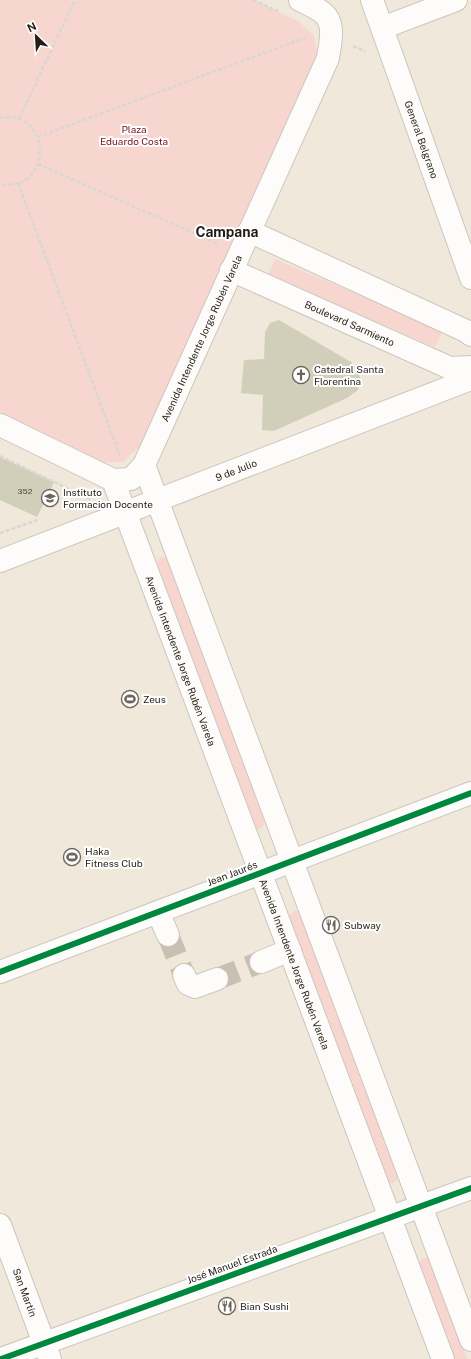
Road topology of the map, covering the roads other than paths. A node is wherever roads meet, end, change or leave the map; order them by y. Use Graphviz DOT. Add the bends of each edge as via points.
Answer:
graph roads {
  1 [pos="300,0"];
  2 [pos="372,0"];
  3 [pos="456,0"];
  4 [pos="382,28"];
  5 [pos="249,231"];
  6 [pos="231,270"];
  7 [pos="471,278"];
  8 [pos="471,335"];
  9 [pos="471,367"];
  10 [pos="471,379"];
  11 [pos="0,425"];
  12 [pos="144,465"];
  13 [pos="118,471"];
  14 [pos="158,501"];
  15 [pos="126,513"];
  16 [pos="0,560"];
  17 [pos="471,793"];
  18 [pos="292,861"];
  19 [pos="260,873"];
  20 [pos="158,912"];
  21 [pos="168,935"];
  22 [pos="290,950"];
  23 [pos="261,962"];
  24 [pos="0,972"];
  25 [pos="184,975"];
  26 [pos="217,979"];
  27 [pos="471,1188"];
  28 [pos="421,1207"];
  29 [pos="390,1218"];
  30 [pos="0,1225"];
  31 [pos="471,1340"];
  32 [pos="47,1351"];
  33 [pos="1,1359"];
  34 [pos="443,1359"];
  1 -- 5 [label="main road, Avenida Intendente Jorge Rubén Varela" via="324,13 331,26 328,58"];
  2 -- 4 [label="main road, General Belgrano"];
  3 -- 4 [label="main road"];
  4 -- 7 [label="main road, General Belgrano"];
  5 -- 6 [label="main road, Avenida Intendente Jorge Rubén Varela"];
  5 -- 8 [label="main road"];
  6 -- 9 [label="main road, Boulevard Sarmiento" via="450,368"];
  6 -- 12 [label="main road, Avenida Intendente Jorge Rubén Varela"];
  10 -- 14 [label="main road, 9 de Julio"];
  11 -- 13 [label="main road"];
  12 -- 13 [label="main road, Avenida Intendente Jorge Rubén Varela" via="131,479"];
  12 -- 14 [label="main road"];
  13 -- 15 [label="main road, Avenida Intendente Jorge Rubén Varela"];
  14 -- 15 [label="main road, 9 de Julio"];
  14 -- 18 [label="main road"];
  15 -- 16 [label="main road, 9 de Julio"];
  15 -- 19 [label="main road, Avenida Intendente Jorge Rubén Varela"];
  17 -- 18 [label="main road, Jean Jaurés"];
  18 -- 19 [label="main road, Jean Jaurés"];
  18 -- 28 [label="main road"];
  19 -- 20 [label="main road, Jean Jaurés"];
  19 -- 22 [label="main road, Avenida Intendente Jorge Rubén Varela"];
  20 -- 21 [label="main road"];
  20 -- 24 [label="main road, Jean Jaurés"];
  22 -- 23 [label="main road"];
  22 -- 29 [label="main road, Avenida Intendente Jorge Rubén Varela"];
  25 -- 26 [label="main road" via="188,984 195,987"];
  27 -- 28 [label="main road, José Manuel Estrada"];
  28 -- 29 [label="main road, José Manuel Estrada"];
  28 -- 31 [label="main road"];
  29 -- 32 [label="main road, José Manuel Estrada"];
  29 -- 34 [label="main road, Avenida Intendente Jorge Rubén Varela"];
  30 -- 32 [label="main road, San Martín"];
  32 -- 33 [label="main road, José Manuel Estrada"];
}
